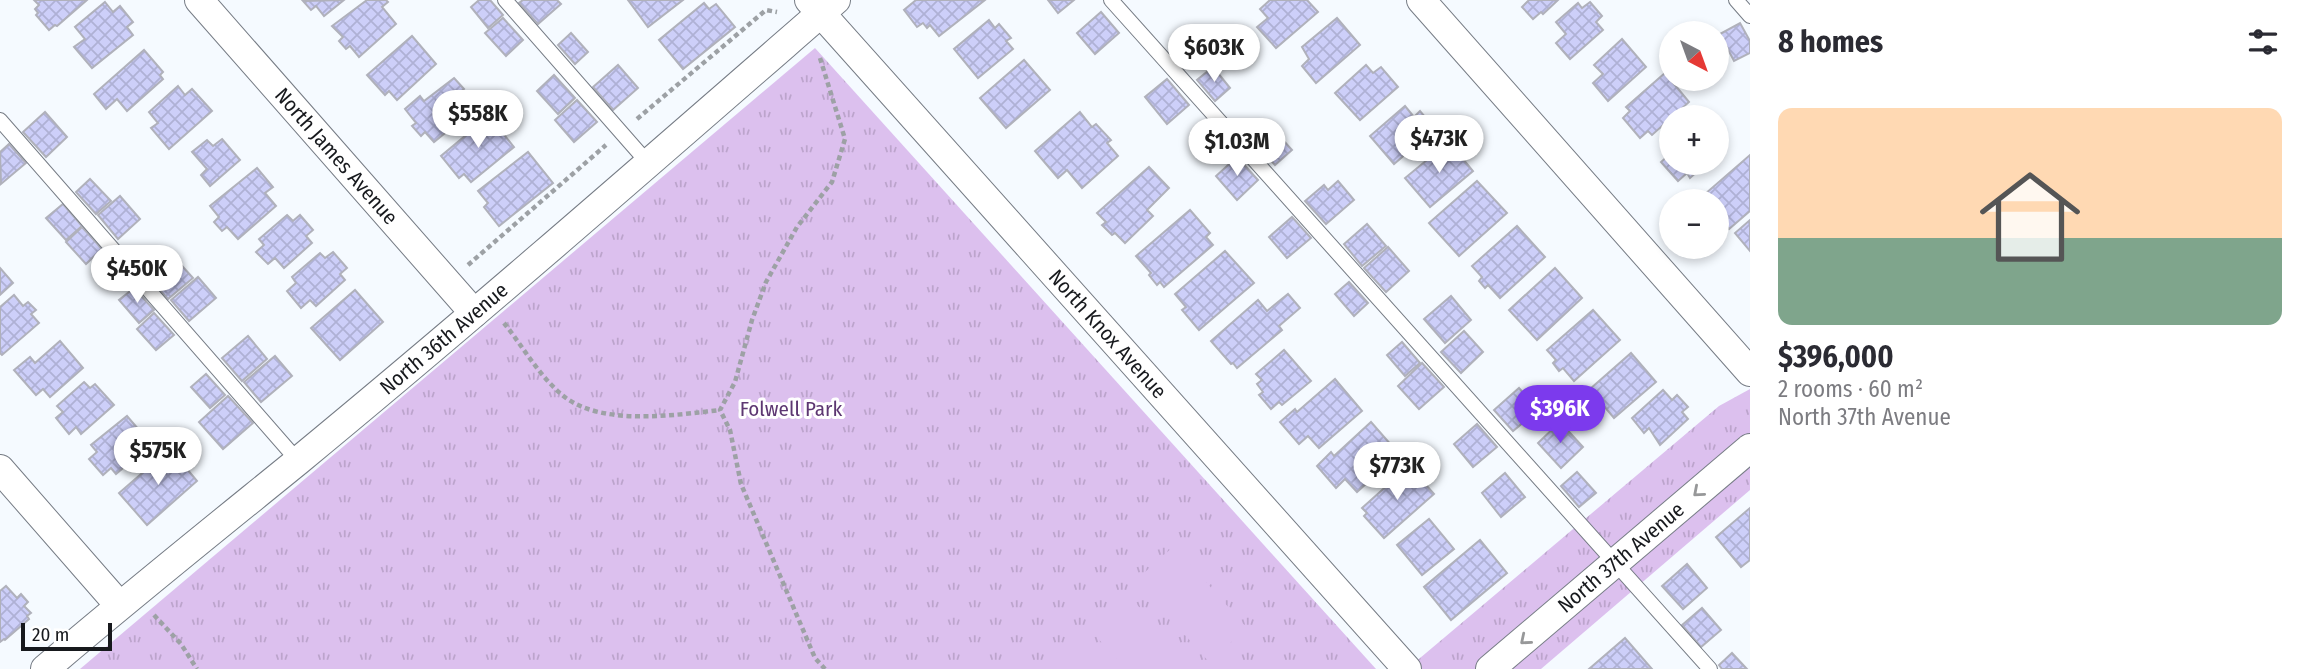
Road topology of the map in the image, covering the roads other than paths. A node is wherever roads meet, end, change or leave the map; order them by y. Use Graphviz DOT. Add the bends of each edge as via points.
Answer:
graph roads {
  1 [pos="199,0"];
  2 [pos="505,0"];
  3 [pos="1111,0"];
  4 [pos="1421,0"];
  5 [pos="1736,0"];
  6 [pos="822,4"];
  7 [pos="1750,16"];
  8 [pos="0,120"];
  9 [pos="648,163"];
  10 [pos="480,308"];
  11 [pos="1750,372"];
  12 [pos="1750,448"];
  13 [pos="298,461"];
  14 [pos="0,469"];
  15 [pos="1616,563"];
  16 [pos="119,606"];
  17 [pos="45,669"];
  18 [pos="1407,669"];
  19 [pos="1490,669"];
  20 [pos="1710,669"];
  1 -- 10 [label="street, North James Avenue"];
  2 -- 9 [label="lane"];
  3 -- 15 [label="lane"];
  4 -- 11 [label="street"];
  5 -- 7 [label="lane"];
  6 -- 9 [label="street, North 36th Avenue"];
  6 -- 18 [label="street, North Knox Avenue"];
  8 -- 13 [label="lane"];
  9 -- 10 [label="street, North 36th Avenue"];
  10 -- 13 [label="street, North 36th Avenue"];
  12 -- 15 [label="street, North 37th Avenue, one-way"];
  13 -- 16 [label="street, North 36th Avenue"];
  14 -- 16 [label="street"];
  15 -- 19 [label="street, North 37th Avenue, one-way"];
  15 -- 20 [label="lane"];
  16 -- 17 [label="street, North 36th Avenue"];
}
